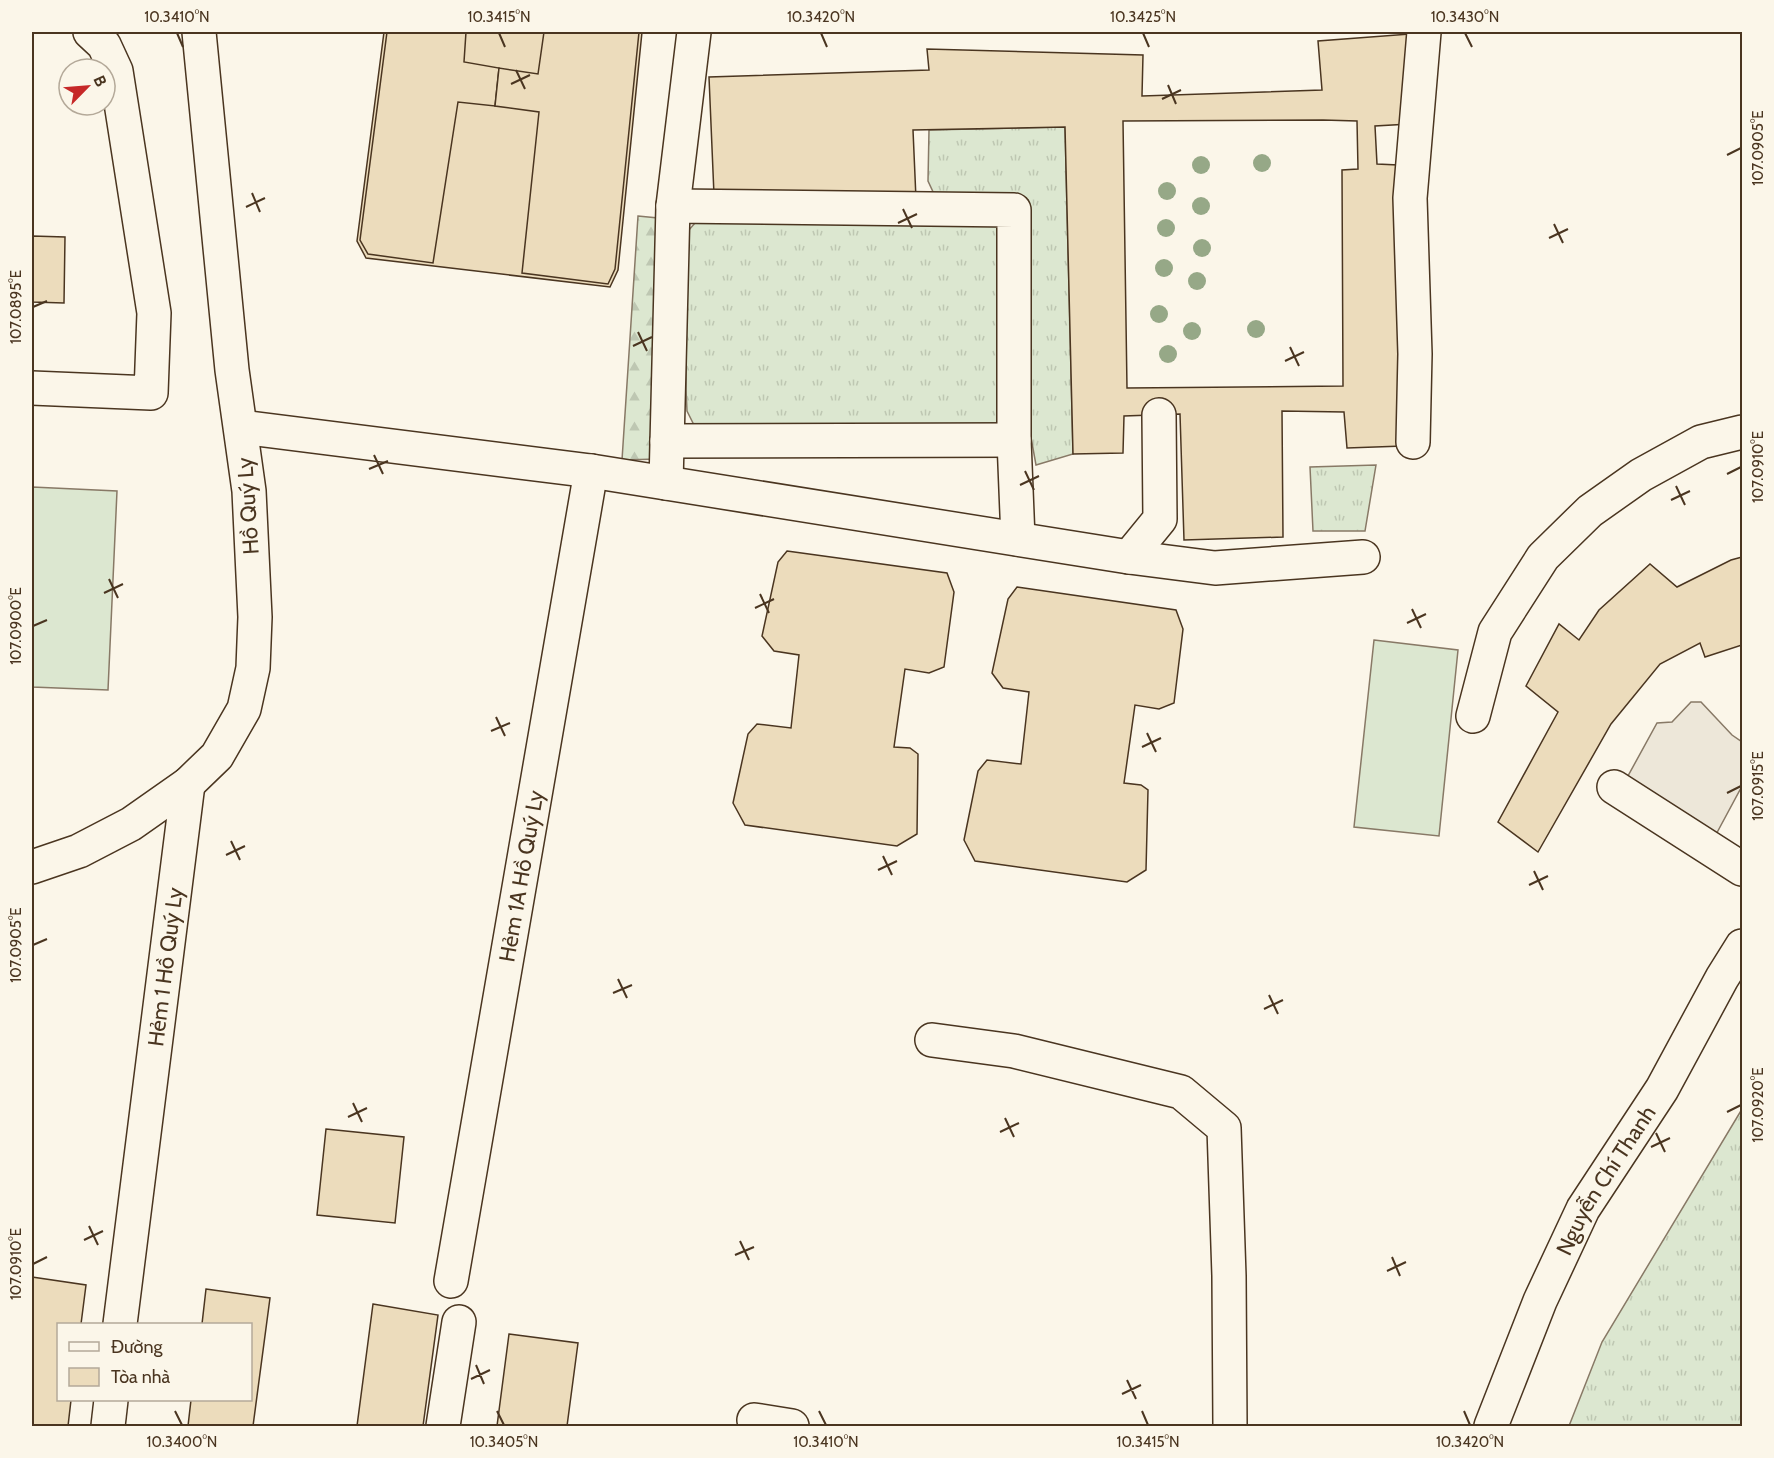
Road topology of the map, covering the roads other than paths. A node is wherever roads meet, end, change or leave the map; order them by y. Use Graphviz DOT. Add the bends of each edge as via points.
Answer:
graph roads {
  1 [pos="90,32"];
  2 [pos="199,32"];
  3 [pos="694,32"];
  4 [pos="1424,32"];
  5 [pos="678,207"];
  6 [pos="32,388"];
  7 [pos="1159,415"];
  8 [pos="241,427"];
  9 [pos="1743,432"];
  10 [pos="1014,440"];
  11 [pos="667,441"];
  12 [pos="1413,442"];
  13 [pos="591,471"];
  14 [pos="666,483"];
  15 [pos="1018,539"];
  16 [pos="1129,557"];
  17 [pos="1364,557"];
  18 [pos="1473,716"];
  19 [pos="188,784"];
  20 [pos="1614,787"];
  21 [pos="32,867"];
  22 [pos="1743,869"];
  23 [pos="1743,946"];
  24 [pos="932,1040"];
  25 [pos="451,1281"];
  26 [pos="459,1322"];
  27 [pos="120,1323"];
  28 [pos="111,1401"];
  29 [pos="754,1420"];
  30 [pos="108,1426"];
  31 [pos="443,1426"];
  32 [pos="792,1426"];
  33 [pos="1230,1426"];
  34 [pos="1491,1426"];
  1 -- 6 [label="street" via="104,45 116,71 154,313 151,393"];
  2 -- 8 [label="street, Hồ Quý Ly"];
  3 -- 5 [label="street"];
  4 -- 12 [label="street" via="1410,198 1415,354"];
  5 -- 10 [label="street" via="1014,210"];
  5 -- 11 [label="street"];
  7 -- 16 [label="street" via="1160,519"];
  8 -- 13 [label="street"];
  8 -- 19 [label="street, Hồ Quý Ly" via="249,491 255,607 253,668 244,708 217,756"];
  9 -- 18 [label="street" via="1701,442 1641,475 1590,511 1543,557 1495,632"];
  10 -- 11 [label="street"];
  10 -- 15 [label="street"];
  11 -- 14 [label="street"];
  13 -- 14 [label="street"];
  13 -- 25 [label="street, Hẻm 1A Hồ Quý Ly"];
  14 -- 15 [label="street"];
  15 -- 16 [label="street"];
  16 -- 17 [label="street" via="1215,568"];
  19 -- 21 [label="street, Hồ Quý Ly" via="131,824 79,850"];
  19 -- 27 [label="street, Hẻm 1 Hồ Quý Ly"];
  20 -- 22 [label="street"];
  23 -- 34 [label="street, Nguyễn Chí Thanh" via="1662,1089 1583,1209 1540,1301"];
  24 -- 33 [label="street" via="1014,1051 1181,1092 1224,1128"];
  26 -- 31 [label="street"];
  28 -- 30 [label="street"];
  29 -- 32 [label="street"];
}
